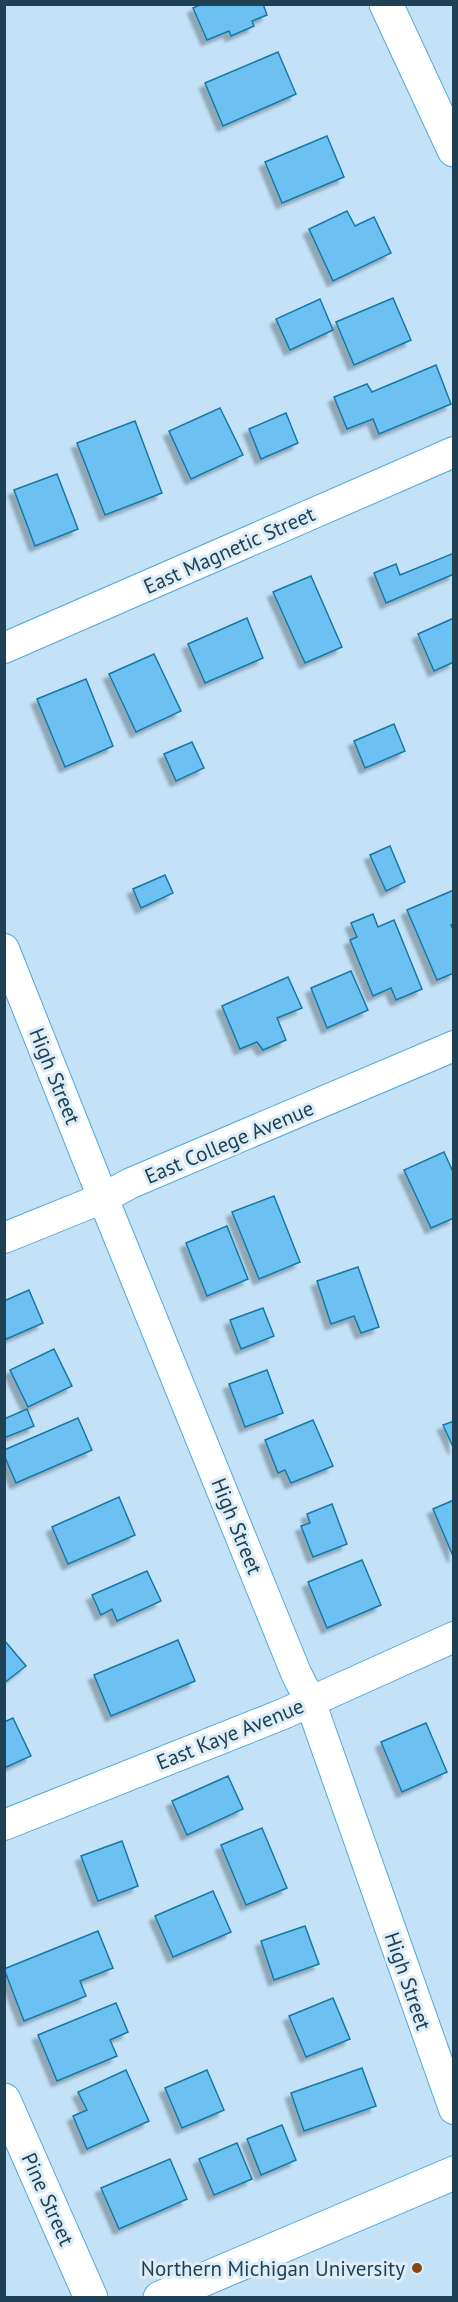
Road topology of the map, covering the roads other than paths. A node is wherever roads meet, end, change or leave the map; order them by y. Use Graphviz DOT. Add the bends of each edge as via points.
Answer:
graph roads {
  1 [pos="386,4"];
  2 [pos="453,150"];
  3 [pos="453,452"];
  4 [pos="4,648"];
  5 [pos="4,949"];
  6 [pos="453,1046"];
  7 [pos="103,1198"];
  8 [pos="4,1238"];
  9 [pos="453,1637"];
  10 [pos="310,1701"];
  11 [pos="4,1825"];
  12 [pos="4,2100"];
  13 [pos="453,2109"];
  14 [pos="453,2173"];
  15 [pos="91,2298"];
  16 [pos="160,2298"];
  1 -- 2 [label="street"];
  3 -- 4 [label="street, East Magnetic Street"];
  5 -- 7 [label="street, High Street"];
  6 -- 7 [label="street, East College Avenue"];
  7 -- 8 [label="street, East College Avenue"];
  7 -- 10 [label="street, High Street"];
  9 -- 10 [label="street, East Kaye Avenue"];
  10 -- 11 [label="street, East Kaye Avenue"];
  10 -- 13 [label="street, High Street"];
  12 -- 15 [label="street, Pine Street"];
  14 -- 16 [label="street"];
}
